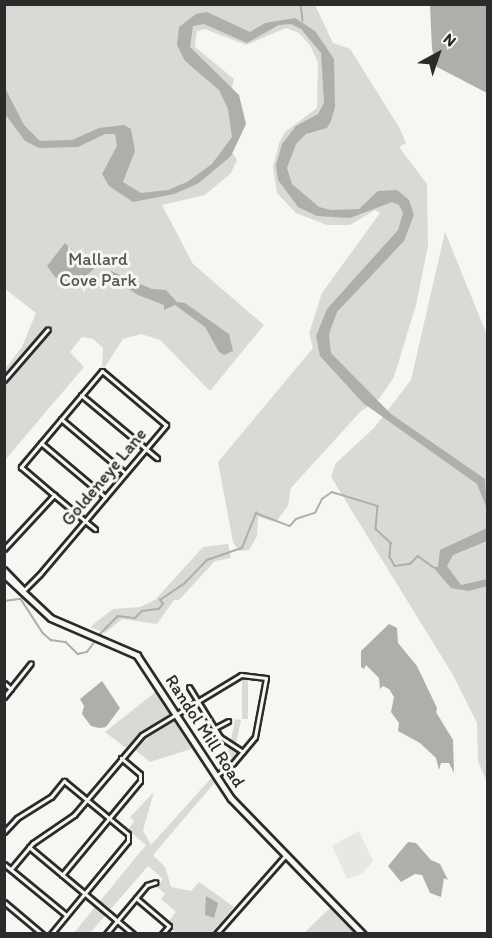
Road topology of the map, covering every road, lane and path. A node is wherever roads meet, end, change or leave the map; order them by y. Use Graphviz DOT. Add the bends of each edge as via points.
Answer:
graph roads {
  1 [pos="48,329"];
  2 [pos="4,380"];
  3 [pos="81,395"];
  4 [pos="61,418"];
  5 [pos="41,443"];
  6 [pos="146,448"];
  7 [pos="157,458"];
  8 [pos="125,473"];
  9 [pos="54,495"];
  10 [pos="105,497"];
  11 [pos="85,521"];
  12 [pos="94,529"];
  13 [pos="57,542"];
  14 [pos="63,547"];
  15 [pos="4,549"];
  16 [pos="4,569"];
  17 [pos="35,570"];
  18 [pos="4,574"];
  19 [pos="40,574"];
  20 [pos="25,592"];
  21 [pos="31,663"];
  22 [pos="4,683"];
  23 [pos="189,687"];
  24 [pos="11,689"];
  25 [pos="4,697"];
  26 [pos="197,701"];
  27 [pos="177,714"];
  28 [pos="228,721"];
  29 [pos="215,728"];
  30 [pos="243,752"];
  31 [pos="121,758"];
  32 [pos="216,776"];
  33 [pos="87,800"];
  34 [pos="109,818"];
  35 [pos="4,832"];
  36 [pos="29,848"];
  37 [pos="286,855"];
  38 [pos="4,864"];
  39 [pos="11,869"];
  40 [pos="62,875"];
  41 [pos="156,882"];
  42 [pos="85,893"];
  43 [pos="136,898"];
  44 [pos="4,902"];
  45 [pos="66,915"];
  46 [pos="117,920"];
  47 [pos="42,933"];
  48 [pos="51,933"];
  49 [pos="106,933"];
  50 [pos="133,933"];
  51 [pos="162,933"];
  52 [pos="216,933"];
  53 [pos="363,933"];
  1 -- 2 [label="street"];
  3 -- 4 [label="street"];
  3 -- 6 [label="street"];
  3 -- 6 [label="street, Goldeneye Lane" via="102,371 166,425"];
  4 -- 5 [label="street"];
  4 -- 8 [label="street"];
  5 -- 9 [label="street" via="21,466"];
  5 -- 10 [label="street"];
  6 -- 7 [label="street"];
  6 -- 8 [label="street, Goldeneye Lane"];
  8 -- 10 [label="street, Goldeneye Lane"];
  9 -- 11 [label="street"];
  9 -- 15 [label="street"];
  10 -- 11 [label="street, Goldeneye Lane"];
  11 -- 12 [label="street"];
  11 -- 14 [label="street, Goldeneye Lane"];
  13 -- 14 [label="street, Goldeneye Lane"];
  14 -- 19 [label="street, Goldeneye Lane"];
  16 -- 20 [label="street, Randol Mill Road"];
  17 -- 19 [label="street"];
  18 -- 20 [label="main road, Randol Mill Road"];
  19 -- 20 [label="street, Goldeneye Lane"];
  20 -- 27 [label="main road, Randol Mill Road" via="51,618 88,636 130,649 142,659"];
  21 -- 24 [label="street"];
  22 -- 24 [label="street"];
  23 -- 26 [label="street"];
  24 -- 25 [label="street"];
  26 -- 27 [label="street"];
  26 -- 29 [label="street"];
  26 -- 30 [label="street" via="241,675 266,678 257,734"];
  27 -- 31 [label="street" via="142,735"];
  27 -- 32 [label="main road, Randol Mill Road"];
  28 -- 29 [label="street"];
  29 -- 30 [label="street" via="222,740"];
  30 -- 32 [label="street"];
  31 -- 33 [label="street"];
  31 -- 34 [label="street" via="141,778"];
  32 -- 37 [label="main road, Randol Mill Road" via="231,798"];
  33 -- 34 [label="street"];
  33 -- 35 [label="street" via="64,781 44,802 17,818"];
  33 -- 36 [label="street" via="65,823"];
  34 -- 40 [label="street"];
  34 -- 42 [label="street" via="128,834 128,841"];
  36 -- 39 [label="street"];
  36 -- 40 [label="street"];
  37 -- 52 [label="street"];
  37 -- 53 [label="main road, Randol Mill Road"];
  38 -- 39 [label="street"];
  39 -- 45 [label="street"];
  40 -- 42 [label="street"];
  41 -- 43 [label="street" via="147,885"];
  42 -- 45 [label="street"];
  42 -- 46 [label="street"];
  43 -- 46 [label="street"];
  43 -- 51 [label="street" via="169,926"];
  44 -- 47 [label="street"];
  45 -- 48 [label="street"];
  46 -- 49 [label="street"];
  46 -- 50 [label="street"];
}
